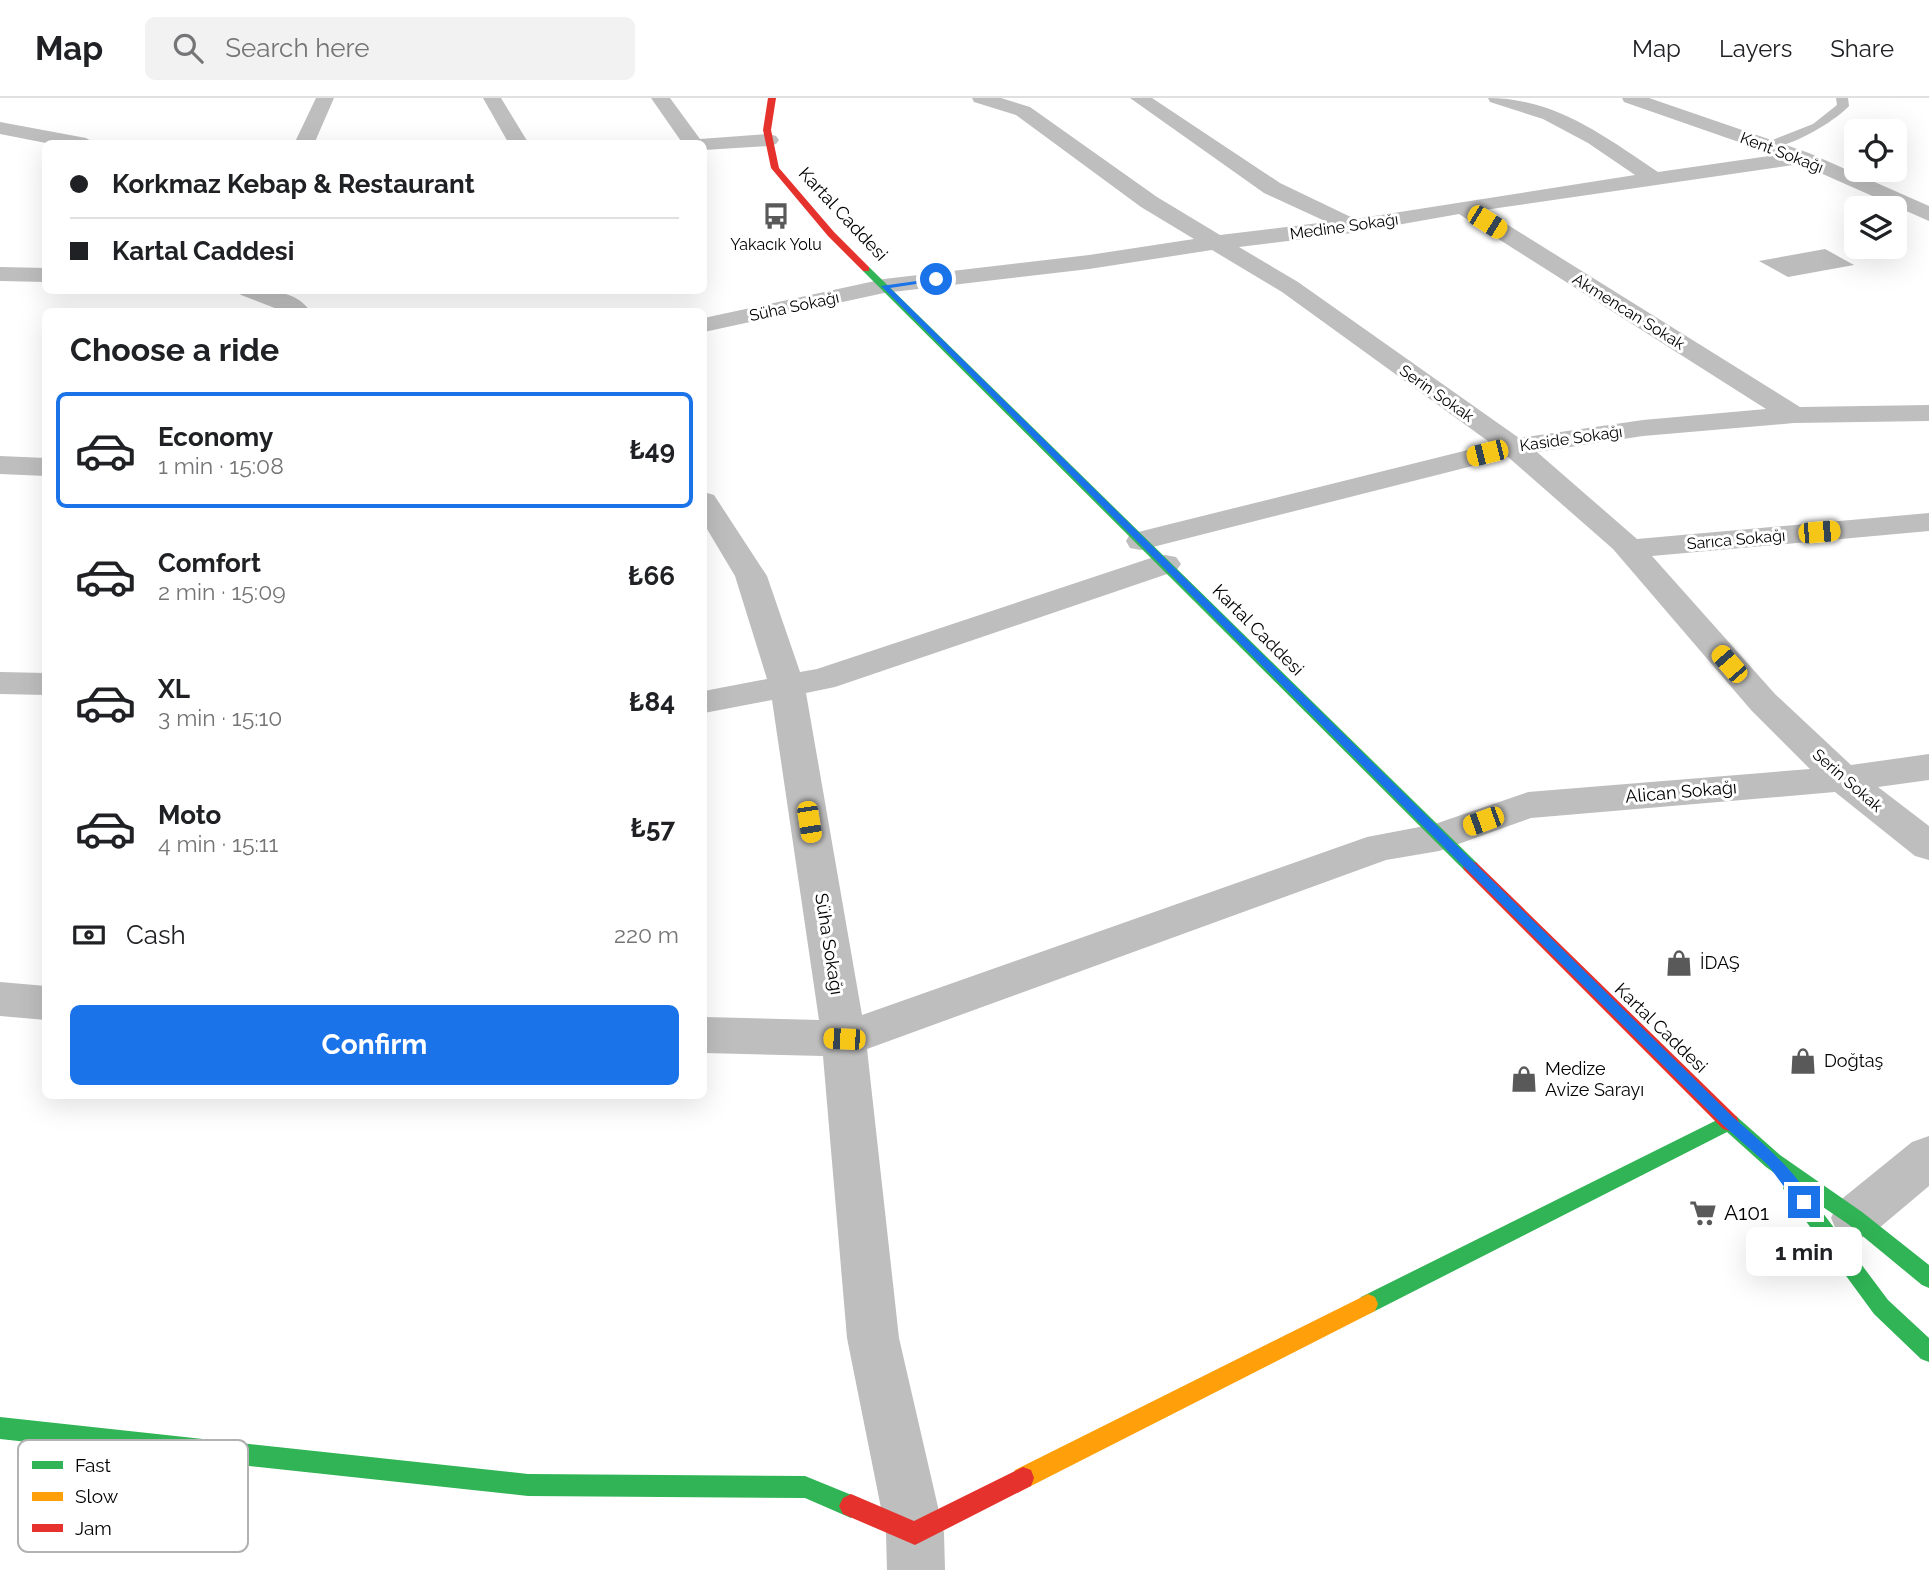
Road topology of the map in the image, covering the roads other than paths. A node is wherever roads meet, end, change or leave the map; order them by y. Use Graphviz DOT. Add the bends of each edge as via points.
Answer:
graph roads {
  1 [pos="325,98"];
  2 [pos="492,98"];
  3 [pos="660,98"];
  4 [pos="772,98"];
  5 [pos="981,98"];
  6 [pos="1139,98"];
  7 [pos="1497,98"];
  8 [pos="1632,98"];
  9 [pos="1842,98"];
  10 [pos="0,128"];
  11 [pos="64,140"];
  12 [pos="306,140"];
  13 [pos="517,140"];
  14 [pos="690,140"];
  15 [pos="769,141"];
  16 [pos="707,144"];
  17 [pos="1766,145"];
  18 [pos="1802,157"];
  19 [pos="1654,179"];
  20 [pos="1463,207"];
  21 [pos="1929,214"];
  22 [pos="1352,226"];
  23 [pos="1213,243"];
  24 [pos="0,274"];
  25 [pos="42,275"];
  26 [pos="884,286"];
  27 [pos="260,294"];
  28 [pos="295,308"];
  29 [pos="707,324"];
  30 [pos="1929,413"];
  31 [pos="1794,415"];
  32 [pos="1514,446"];
  33 [pos="0,465"];
  34 [pos="42,467"];
  35 [pos="707,510"];
  36 [pos="1929,522"];
  37 [pos="717,541"];
  38 [pos="1141,541"];
  39 [pos="1628,549"];
  40 [pos="1165,564"];
  41 [pos="0,683"];
  42 [pos="42,684"];
  43 [pos="788,686"];
  44 [pos="707,701"];
  45 [pos="1929,767"];
  46 [pos="1843,779"];
  47 [pos="1439,837"];
  48 [pos="1929,846"];
  49 [pos="0,999"];
  50 [pos="42,1003"];
  51 [pos="707,1035"];
  52 [pos="844,1039"];
  53 [pos="1729,1122"];
  54 [pos="1929,1157"];
  55 [pos="1773,1161"];
  56 [pos="1855,1218"];
  57 [pos="1929,1278"];
  58 [pos="1929,1352"];
  59 [pos="0,1428"];
  60 [pos="111,1440"];
  61 [pos="248,1455"];
  62 [pos="916,1552"];
  1 -- 12 [label="street"];
  2 -- 13 [label="street"];
  3 -- 14 [label="street"];
  4 -- 15 [label="main road, Kartal Caddesi"];
  5 -- 23 [label="street, Serin Sokak" via="1023,111"];
  6 -- 22 [label="street" via="1272,188"];
  7 -- 19 [label="street" via="1550,115"];
  8 -- 17 [label="street, Kent Sokağı"];
  9 -- 17 [label="lane" via="1843,106 1829,121 1804,135"];
  10 -- 11 [label="street"];
  15 -- 16 [label="street"];
  15 -- 26 [label="main road, Kartal Caddesi" via="775,168 831,234"];
  17 -- 18 [label="street, Kent Sokağı"];
  18 -- 19 [label="street, Medine Sokağı"];
  18 -- 21 [label="street, Kent Sokağı"];
  19 -- 20 [label="street, Medine Sokağı"];
  20 -- 22 [label="street, Medine Sokağı"];
  20 -- 31 [label="street, Akmencan Sokak"];
  22 -- 23 [label="street, Medine Sokağı"];
  23 -- 26 [label="street, Medine Sokağı"];
  23 -- 32 [label="street, Serin Sokak" via="1290,287"];
  24 -- 25 [label="street"];
  26 -- 29 [label="street, Süha Sokağı"];
  26 -- 38 [label="main road, Kartal Caddesi"];
  27 -- 28 [label="street"];
  30 -- 31 [label="street, Kaside Sokağı"];
  31 -- 32 [label="street, Kaside Sokağı" via="1643,428"];
  32 -- 38 [label="street, Kaside Sokağı"];
  32 -- 39 [label="street, Serin Sokak"];
  33 -- 34 [label="street"];
  35 -- 37 [label="street, Süha Sokağı"];
  36 -- 39 [label="street, Sarıca Sokağı"];
  37 -- 43 [label="street, Süha Sokağı" via="751,576"];
  38 -- 40 [label="main road, Kartal Caddesi"];
  39 -- 46 [label="street, Serin Sokak" via="1763,702"];
  40 -- 43 [label="street" via="823,679"];
  40 -- 47 [label="main road, Kartal Caddesi"];
  41 -- 42 [label="street"];
  43 -- 44 [label="street"];
  43 -- 52 [label="street, Süha Sokağı"];
  45 -- 46 [label="street, Alican Sokağı"];
  46 -- 47 [label="street, Alican Sokağı" via="1528,805"];
  46 -- 48 [label="street, Serin Sokak"];
  47 -- 52 [label="street, Alican Sokağı" via="1381,847"];
  47 -- 53 [label="main road, Kartal Caddesi"];
  49 -- 50 [label="street"];
  51 -- 52 [label="street"];
  52 -- 62 [label="street, Süha Sokağı" via="873,1338"];
  53 -- 55 [label="main road, Kartal Caddesi"];
  53 -- 62 [label="main road"];
  54 -- 56 [label="street"];
  55 -- 56 [label="main road, Kartal Caddesi"];
  55 -- 58 [label="main road, Kartal Caddesi" via="1881,1307"];
  56 -- 57 [label="main road, Kartal Caddesi"];
  59 -- 60 [label="main road"];
  61 -- 62 [label="main road" via="528,1485 805,1487"];
}
